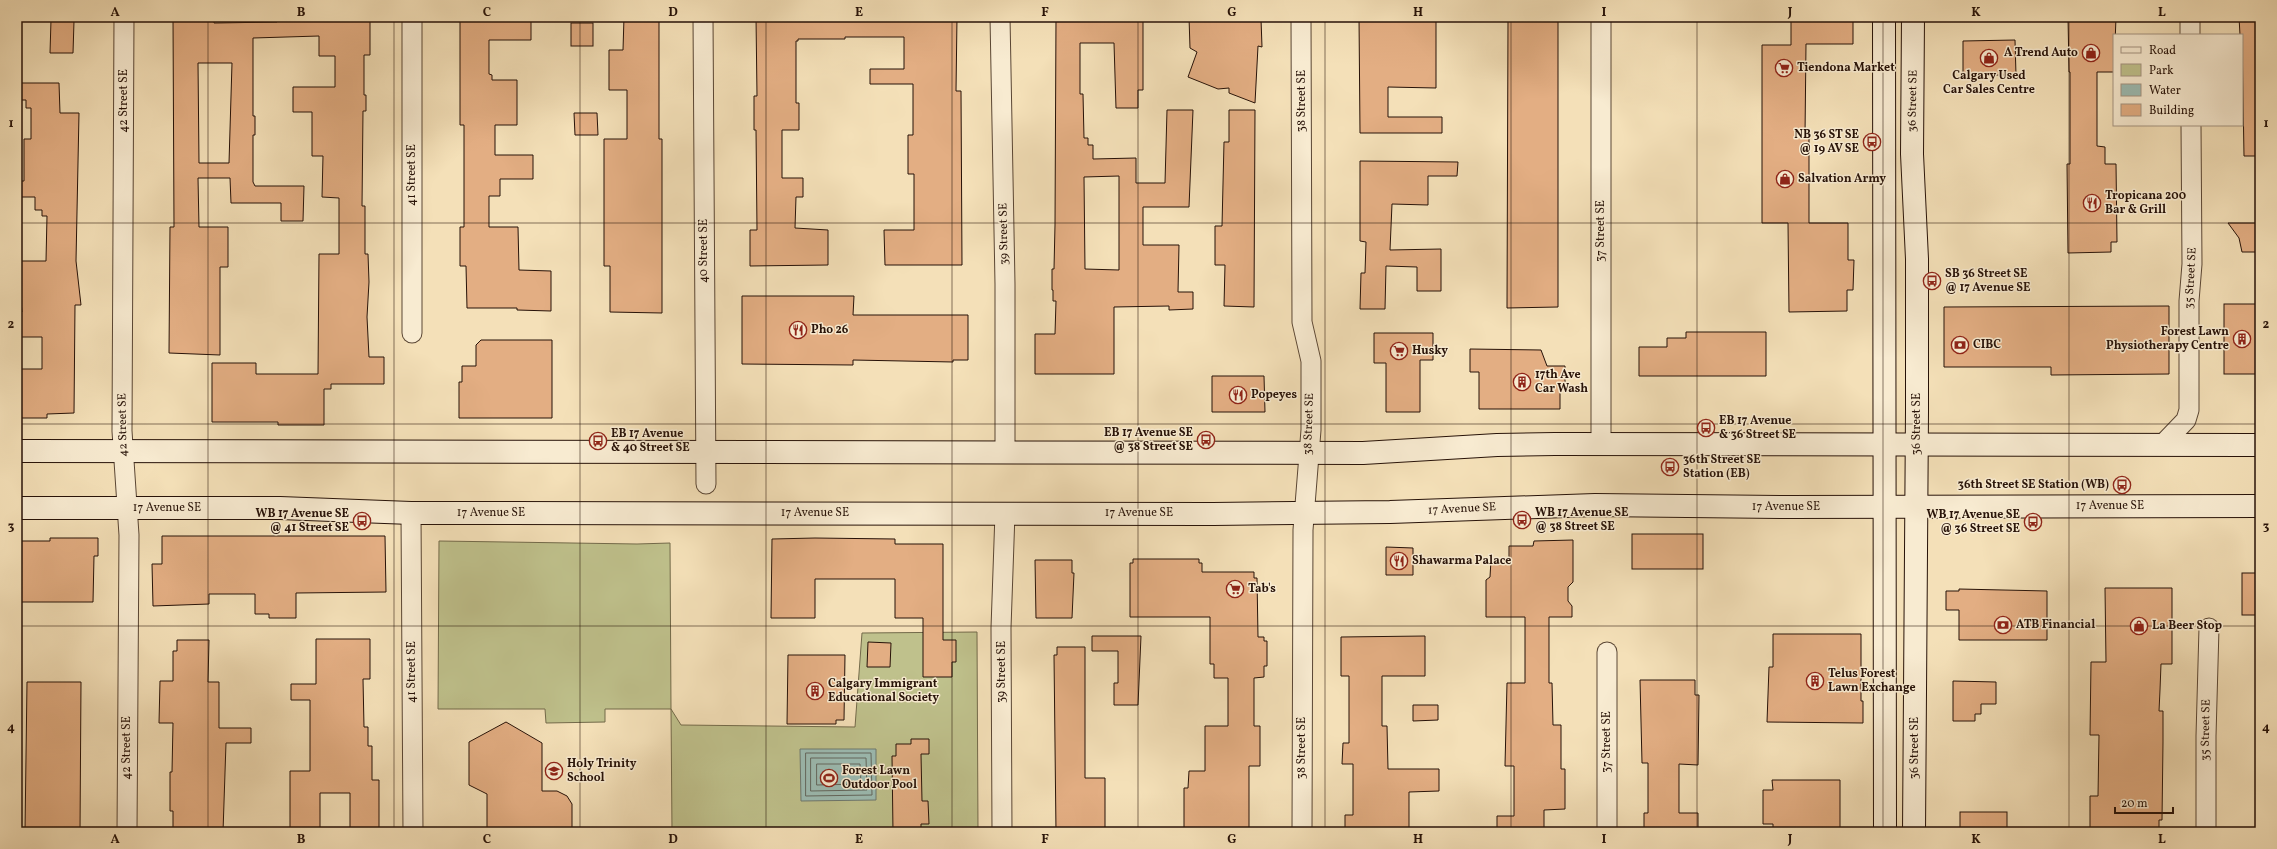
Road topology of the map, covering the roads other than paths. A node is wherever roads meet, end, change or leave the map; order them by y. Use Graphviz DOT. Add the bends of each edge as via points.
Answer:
graph roads {
  1 [pos="124,17"];
  2 [pos="412,17"];
  3 [pos="703,17"];
  4 [pos="1000,17"];
  5 [pos="1301,17"];
  6 [pos="1601,17"];
  7 [pos="1884,17"];
  8 [pos="1913,17"];
  9 [pos="2190,17"];
  10 [pos="2190,34"];
  11 [pos="2191,126"];
  12 [pos="412,333"];
  13 [pos="1601,444"];
  14 [pos="2162,445"];
  15 [pos="2260,445"];
  16 [pos="1883,446"];
  17 [pos="1918,446"];
  18 [pos="17,451"];
  19 [pos="122,451"];
  20 [pos="707,452"];
  21 [pos="1005,452"];
  22 [pos="1309,452"];
  23 [pos="706,484"];
  24 [pos="1884,506"];
  25 [pos="1916,506"];
  26 [pos="2260,506"];
  27 [pos="17,508"];
  28 [pos="128,508"];
  29 [pos="1304,512"];
  30 [pos="411,513"];
  31 [pos="1005,513"];
  32 [pos="2209,628"];
  33 [pos="1607,652"];
  34 [pos="127,832"];
  35 [pos="413,832"];
  36 [pos="1002,832"];
  37 [pos="1302,832"];
  38 [pos="1607,832"];
  39 [pos="1885,832"];
  40 [pos="1914,832"];
  41 [pos="2206,832"];
  1 -- 19 [label="street, 42 Street SE"];
  2 -- 12 [label="street, 41 Street SE"];
  3 -- 20 [label="street, 40 Street SE"];
  4 -- 21 [label="street, 39 Street SE"];
  5 -- 22 [label="street, 38 Street SE" via="1302,322 1310,361"];
  6 -- 13 [label="street, 37 Street SE"];
  7 -- 16 [label="main road"];
  8 -- 17 [label="main road, 36 Street SE" via="1912,154 1917,259"];
  9 -- 10 [label="street"];
  11 -- 14 [label="street, 35 Street SE" via="2189,410 2186,420"];
  13 -- 16 [label="main road"];
  13 -- 22 [label="main road" via="1497,445 1363,453"];
  14 -- 15 [label="main road"];
  14 -- 17 [label="main road"];
  16 -- 17 [label="main road"];
  16 -- 24 [label="main road"];
  17 -- 25 [label="main road, 36 Street SE"];
  18 -- 19 [label="main road"];
  19 -- 20 [label="main road"];
  19 -- 28 [label="street, 42 Street SE"];
  20 -- 21 [label="main road"];
  20 -- 23 [label="street, 40 Street SE"];
  21 -- 22 [label="main road"];
  22 -- 29 [label="street, 38 Street SE"];
  24 -- 25 [label="main road, 17 Avenue SE"];
  24 -- 29 [label="main road, 17 Avenue SE" via="1595,506"];
  24 -- 39 [label="main road"];
  25 -- 26 [label="main road, 17 Avenue SE"];
  25 -- 40 [label="main road, 36 Street SE"];
  27 -- 28 [label="main road, 17 Avenue SE"];
  28 -- 30 [label="main road, 17 Avenue SE" via="280,508"];
  28 -- 34 [label="street, 42 Street SE"];
  29 -- 31 [label="main road, 17 Avenue SE"];
  29 -- 37 [label="street, 38 Street SE" via="1301,628"];
  30 -- 31 [label="main road, 17 Avenue SE"];
  30 -- 35 [label="street, 41 Street SE"];
  31 -- 36 [label="street, 39 Street SE" via="1001,628"];
  32 -- 41 [label="street, 35 Street SE"];
  33 -- 38 [label="street, 37 Street SE"];
}
